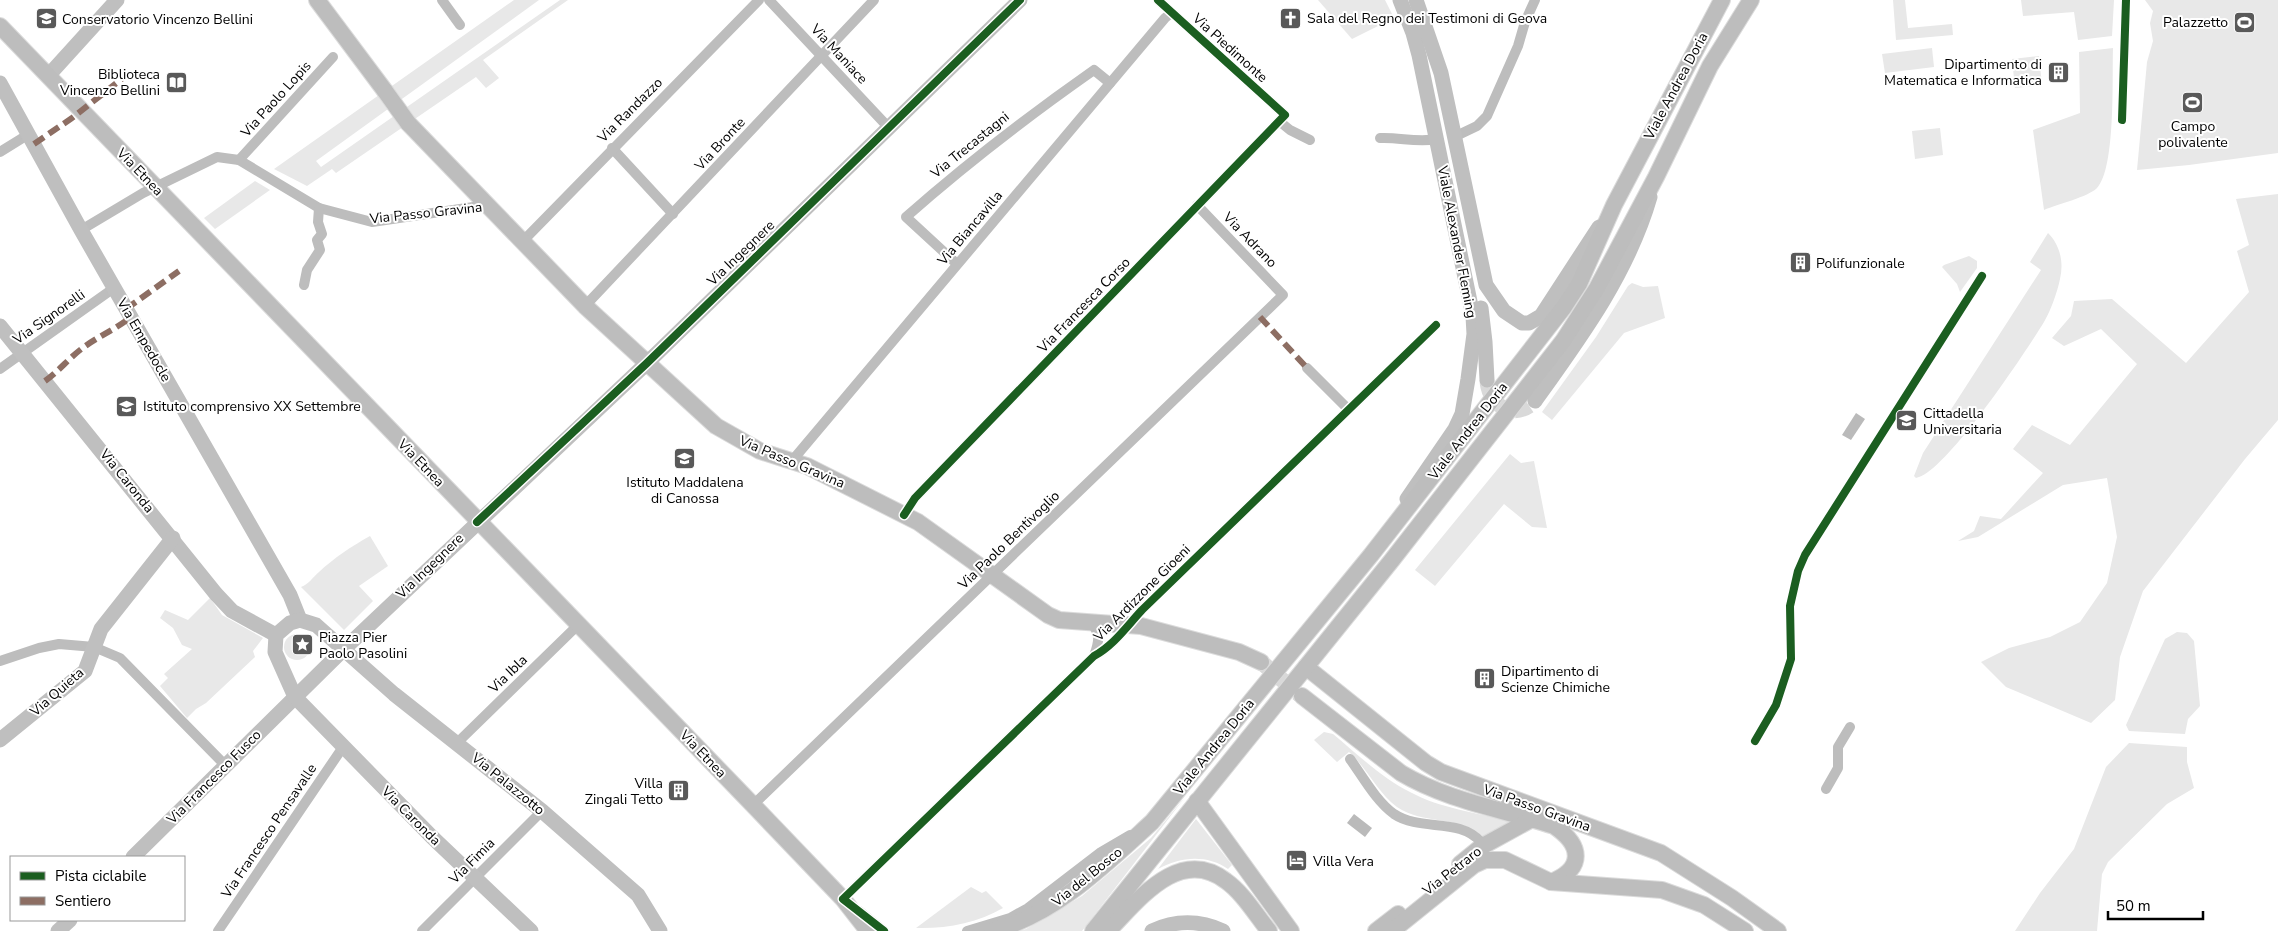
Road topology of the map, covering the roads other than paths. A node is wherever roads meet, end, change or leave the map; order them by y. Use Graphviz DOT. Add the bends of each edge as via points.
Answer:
graph roads {
  1 [pos="117,0"];
  2 [pos="317,0"];
  3 [pos="442,0"];
  4 [pos="758,0"];
  5 [pos="769,0"];
  6 [pos="874,0"];
  7 [pos="1020,0"];
  8 [pos="1158,0"];
  9 [pos="1400,0"];
  10 [pos="1416,0"];
  11 [pos="1535,0"];
  12 [pos="1722,0"];
  13 [pos="1750,0"];
  14 [pos="1172,12"];
  15 [pos="460,25"];
  16 [pos="0,26"];
  17 [pos="1419,54"];
  18 [pos="822,56"];
  19 [pos="332,57"];
  20 [pos="48,76"];
  21 [pos="0,83"];
  22 [pos="1110,83"];
  23 [pos="1282,118"];
  24 [pos="889,128"];
  25 [pos="29,134"];
  26 [pos="1454,137"];
  27 [pos="1380,138"];
  28 [pos="1437,139"];
  29 [pos="1310,140"];
  30 [pos="612,148"];
  31 [pos="0,152"];
  32 [pos="239,160"];
  33 [pos="1656,176"];
  34 [pos="155,188"];
  35 [pos="1197,205"];
  36 [pos="1614,205"];
  37 [pos="487,206"];
  38 [pos="319,208"];
  39 [pos="673,214"];
  40 [pos="81,230"];
  41 [pos="523,241"];
  42 [pos="957,264"];
  43 [pos="304,286"];
  44 [pos="114,288"];
  45 [pos="1283,295"];
  46 [pos="586,306"];
  47 [pos="1436,325"];
  48 [pos="0,326"];
  49 [pos="22,353"];
  50 [pos="647,363"];
  51 [pos="1308,368"];
  52 [pos="0,369"];
  53 [pos="1487,380"];
  54 [pos="1535,401"];
  55 [pos="1348,409"];
  56 [pos="791,462"];
  57 [pos="904,515"];
  58 [pos="477,522"];
  59 [pos="173,538"];
  60 [pos="1374,552"];
  61 [pos="992,575"];
  62 [pos="300,620"];
  63 [pos="1091,622"];
  64 [pos="1129,624"];
  65 [pos="578,625"];
  66 [pos="276,636"];
  67 [pos="94,647"];
  68 [pos="342,650"];
  69 [pos="1094,656"];
  70 [pos="0,661"];
  71 [pos="1260,662"];
  72 [pos="1306,667"];
  73 [pos="1302,696"];
  74 [pos="295,697"];
  75 [pos="1850,727"];
  76 [pos="0,740"];
  77 [pos="457,743"];
  78 [pos="343,747"];
  79 [pos="1350,759"];
  80 [pos="225,765"];
  81 [pos="1826,788"];
  82 [pos="1197,801"];
  83 [pos="753,805"];
  84 [pos="542,811"];
  85 [pos="1532,819"];
  86 [pos="1152,822"];
  87 [pos="1598,830"];
  88 [pos="1483,854"];
  89 [pos="134,856"];
  90 [pos="474,877"];
  91 [pos="1550,882"];
  92 [pos="843,899"];
  93 [pos="69,921"];
  94 [pos="58,931"];
  95 [pos="218,931"];
  96 [pos="422,931"];
  97 [pos="531,931"];
  98 [pos="660,931"];
  99 [pos="868,931"];
  100 [pos="884,931"];
  101 [pos="967,931"];
  102 [pos="992,931"];
  103 [pos="1093,931"];
  104 [pos="1108,931"];
  105 [pos="1152,931"];
  106 [pos="1223,931"];
  107 [pos="1269,931"];
  108 [pos="1291,931"];
  109 [pos="1376,931"];
  110 [pos="1392,931"];
  111 [pos="1745,931"];
  112 [pos="1778,931"];
  1 -- 20 [label="main road"];
  2 -- 37 [label="main road, bridge" via="408,122"];
  3 -- 15 [label="street"];
  4 -- 30 [label="street, Via Randazzo"];
  5 -- 18 [label="street, Via Maniace"];
  6 -- 18 [label="street, Via Bronte"];
  7 -- 24 [label="main road, Via Ingegnere"];
  8 -- 14 [label="street, Via Piedimonte"];
  9 -- 17 [label="main road, Viale Alexander Fleming"];
  10 -- 26 [label="main road, Viale Alexander Fleming" via="1441,74"];
  11 -- 26 [label="street" via="1486,116 1477,126"];
  12 -- 36 [label="main road, Viale Andrea Doria"];
  13 -- 33 [label="main road, Viale Andrea Doria" via="1710,66"];
  14 -- 22 [label="street, Via Biancavilla"];
  14 -- 23 [label="street, Via Piedimonte"];
  16 -- 20 [label="main road, Via Etnea"];
  17 -- 28 [label="main road, Viale Alexander Fleming"];
  17 -- 53 [label="main road" via="1435,92 1477,287 1486,342"];
  18 -- 24 [label="street, Via Maniace"];
  18 -- 39 [label="street, Via Bronte"];
  19 -- 32 [label="street, Via Paolo Lopis"];
  20 -- 34 [label="main road, Via Etnea"];
  21 -- 25 [label="main road, Via Empedocle"];
  22 -- 42 [label="street, Via Biancavilla"];
  22 -- 42 [label="street, Via Trecastagni" via="1094,70 1006,132 906,218"];
  23 -- 29 [label="street, Via Piedimonte" via="1290,130"];
  23 -- 35 [label="street, Via Francesca Corso"];
  24 -- 50 [label="main road, Via Ingegnere"];
  25 -- 31 [label="street"];
  25 -- 40 [label="main road, Via Empedocle"];
  26 -- 36 [label="main road, Viale Alexander Fleming" via="1486,285 1504,311 1522,324 1541,316"];
  27 -- 28 [label="street" via="1396,137 1418,142"];
  28 -- 60 [label="main road, Viale Alexander Fleming" via="1473,316 1470,370 1462,414 1455,429 1422,474"];
  30 -- 39 [label="street"];
  30 -- 41 [label="street, Via Randazzo"];
  32 -- 34 [label="street, Via Passo Gravina" via="217,158"];
  32 -- 38 [label="street, Via Passo Gravina"];
  33 -- 54 [label="main road" via="1645,216 1598,312"];
  33 -- 72 [label="main road, Viale Andrea Doria" via="1597,288 1563,341"];
  34 -- 40 [label="street, Via Passo Gravina"];
  34 -- 58 [label="main road, Via Etnea"];
  35 -- 45 [label="street, Via Adrano"];
  35 -- 57 [label="street, Via Francesca Corso" via="915,498"];
  36 -- 60 [label="main road, Viale Andrea Doria" via="1579,284 1564,307"];
  37 -- 38 [label="street, Via Passo Gravina" via="372,222"];
  37 -- 41 [label="main road, Via Passo Gravina"];
  38 -- 43 [label="street" via="318,222 322,234 317,240 320,250 307,270"];
  39 -- 46 [label="street, Via Bronte"];
  40 -- 44 [label="main road, Via Empedocle"];
  41 -- 46 [label="main road, Via Passo Gravina"];
  42 -- 56 [label="street, Via Biancavilla"];
  44 -- 49 [label="street, Via Signorelli"];
  44 -- 62 [label="main road, Via Empedocle" via="290,595"];
  45 -- 61 [label="street, Via Paolo Bentivoglio"];
  46 -- 50 [label="main road, Via Passo Gravina"];
  47 -- 55 [label="street, Via Ardizzone Gioeni"];
  48 -- 49 [label="main road, Via Caronda"];
  49 -- 52 [label="street, Via Signorelli"];
  49 -- 59 [label="main road, Via Caronda"];
  50 -- 56 [label="main road, Via Passo Gravina" via="716,426 760,451"];
  50 -- 58 [label="main road, Via Ingegnere"];
  51 -- 55 [label="street"];
  55 -- 64 [label="street, Via Ardizzone Gioeni"];
  56 -- 57 [label="main road, Via Passo Gravina" via="842,482"];
  57 -- 61 [label="main road, Via Passo Gravina"];
  58 -- 65 [label="main road, Via Etnea"];
  58 -- 68 [label="main road, Via Ingegnere"];
  59 -- 66 [label="main road, Via Caronda" via="232,611"];
  59 -- 67 [label="main road, Via Quieta" via="101,629"];
  60 -- 86 [label="main road, Viale Andrea Doria"];
  61 -- 63 [label="main road, Via Passo Gravina" via="1048,615 1059,620"];
  61 -- 83 [label="street, Via Paolo Bentivoglio"];
  62 -- 66 [label="main road"];
  62 -- 68 [label="main road, Via Palazzotto" via="316,625"];
  63 -- 64 [label="main road, Via Passo Gravina"];
  63 -- 69 [label="street" via="1099,635"];
  64 -- 69 [label="street, Via Ardizzone Gioeni" via="1104,651"];
  64 -- 71 [label="main road, Via Passo Gravina" via="1239,652"];
  65 -- 77 [label="street, Via Ibla"];
  65 -- 83 [label="main road, Via Etnea"];
  66 -- 74 [label="main road" via="276,652"];
  67 -- 70 [label="street" via="60,644"];
  67 -- 76 [label="main road, Via Quieta" via="84,671"];
  67 -- 80 [label="street" via="120,658"];
  68 -- 74 [label="main road, Via Ingegnere"];
  68 -- 77 [label="main road, Via Palazzotto"];
  69 -- 92 [label="street, Via Ardizzone Gioeni"];
  72 -- 82 [label="main road, Viale Andrea Doria"];
  72 -- 87 [label="main road, Via Passo Gravina" via="1441,772"];
  73 -- 85 [label="main road, Via Passo Gravina" via="1417,783 1437,792"];
  74 -- 78 [label="main road, Via Caronda"];
  74 -- 80 [label="main road, Via Francesco Fusco"];
  75 -- 81 [label="street" via="1838,747 1838,768"];
  77 -- 84 [label="main road, Via Palazzotto"];
  78 -- 90 [label="main road, Via Caronda"];
  78 -- 95 [label="street, Via Francesco Pensavalle"];
  79 -- 88 [label="street" via="1394,814 1424,825 1472,832 1481,842"];
  80 -- 89 [label="main road, Via Francesco Fusco"];
  82 -- 103 [label="main road, Viale Andrea Doria"];
  82 -- 108 [label="main road"];
  83 -- 92 [label="main road, Via Etnea"];
  84 -- 90 [label="street, Via Fimia"];
  84 -- 98 [label="main road, Via Palazzotto" via="638,896"];
  85 -- 87 [label="main road"];
  85 -- 88 [label="main road, Via Petraro"];
  85 -- 91 [label="main road" via="1554,826 1567,835 1576,849 1566,874"];
  86 -- 101 [label="street" via="1101,852 1028,908 1010,918"];
  86 -- 102 [label="main road, Via del Bosco" via="1054,904 1016,925"];
  87 -- 112 [label="main road, Via Passo Gravina" via="1661,853"];
  88 -- 91 [label="main road" via="1520,866"];
  88 -- 109 [label="main road, Via Petraro"];
  88 -- 110 [label="main road, Via Petraro" via="1474,865"];
  90 -- 96 [label="street, Via Fimia"];
  90 -- 97 [label="main road, Via Caronda"];
  91 -- 111 [label="main road" via="1662,890 1704,905"];
  92 -- 99 [label="main road, Via Etnea"];
  92 -- 100 [label="street"];
  93 -- 94 [label="main road"];
  104 -- 107 [label="main road" via="1160,880 1174,873 1194,870 1226,880"];
  105 -- 106 [label="main road" via="1181,923 1196,923"];
}
